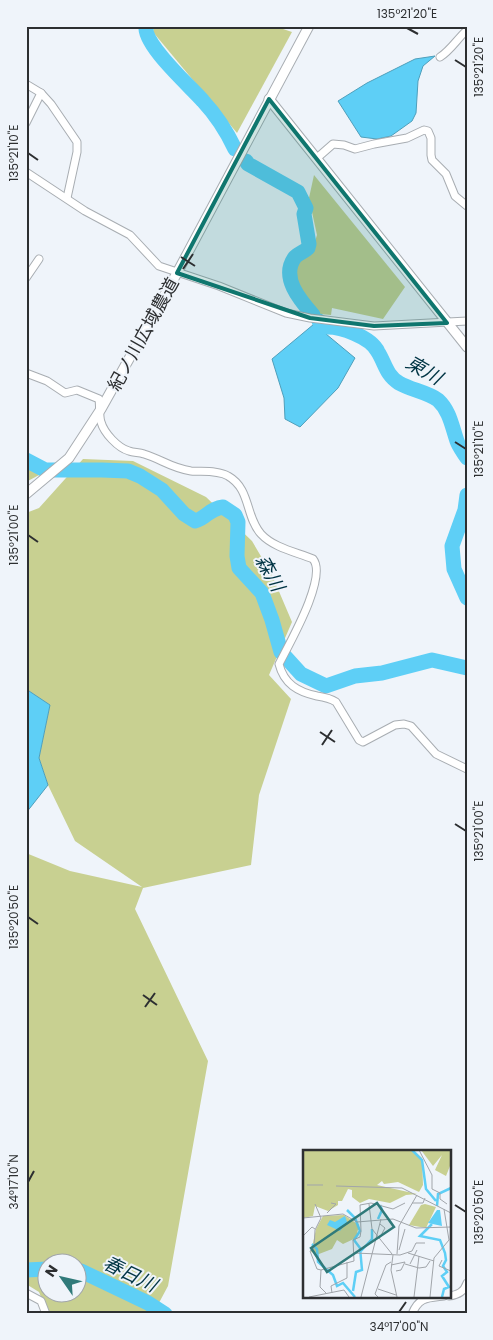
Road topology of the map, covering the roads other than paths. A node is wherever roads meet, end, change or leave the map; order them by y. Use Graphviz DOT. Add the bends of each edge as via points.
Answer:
graph roads {
  1 [pos="309,26"];
  2 [pos="467,30"];
  3 [pos="440,57"];
  4 [pos="26,84"];
  5 [pos="41,93"];
  6 [pos="269,99"];
  7 [pos="26,123"];
  8 [pos="317,158"];
  9 [pos="26,172"];
  10 [pos="67,198"];
  11 [pos="467,206"];
  12 [pos="39,260"];
  13 [pos="178,273"];
  14 [pos="26,278"];
  15 [pos="467,321"];
  16 [pos="447,323"];
  17 [pos="467,347"];
  18 [pos="26,372"];
  19 [pos="101,409"];
  20 [pos="30,491"];
  21 [pos="467,769"];
  22 [pos="467,1283"];
  23 [pos="26,1294"];
  24 [pos="450,1296"];
  25 [pos="427,1298"];
  26 [pos="46,1314"];
  27 [pos="412,1314"];
  1 -- 6 [label="street, 紀ノ川広域農道"];
  2 -- 3 [label="street"];
  4 -- 5 [label="street"];
  5 -- 7 [label="street"];
  5 -- 10 [label="street" via="77,142"];
  6 -- 8 [label="street"];
  6 -- 13 [label="street, 紀ノ川広域農道"];
  8 -- 11 [label="street" via="332,144 355,149 407,138 424,130 431,138 432,160 446,174 455,196"];
  8 -- 16 [label="street"];
  9 -- 10 [label="street"];
  10 -- 13 [label="street" via="100,220 122,229 159,266"];
  12 -- 14 [label="street"];
  13 -- 16 [label="street" via="286,313 310,318 374,326"];
  13 -- 19 [label="street, 紀ノ川広域農道"];
  15 -- 16 [label="street"];
  16 -- 17 [label="street"];
  18 -- 19 [label="street" via="65,393 77,390 99,399"];
  19 -- 20 [label="street, 紀ノ川広域農道" via="69,458"];
  19 -- 21 [label="street" via="102,425 125,450 144,454 182,470 227,475 243,489 260,532 275,544 315,562 314,587 279,664 281,672 300,692 331,698 363,742 395,725 404,724 411,726 436,754"];
  22 -- 24 [label="street" via="458,1295"];
  23 -- 26 [label="street" via="41,1301"];
  25 -- 27 [label="street" via="417,1303"];
}
